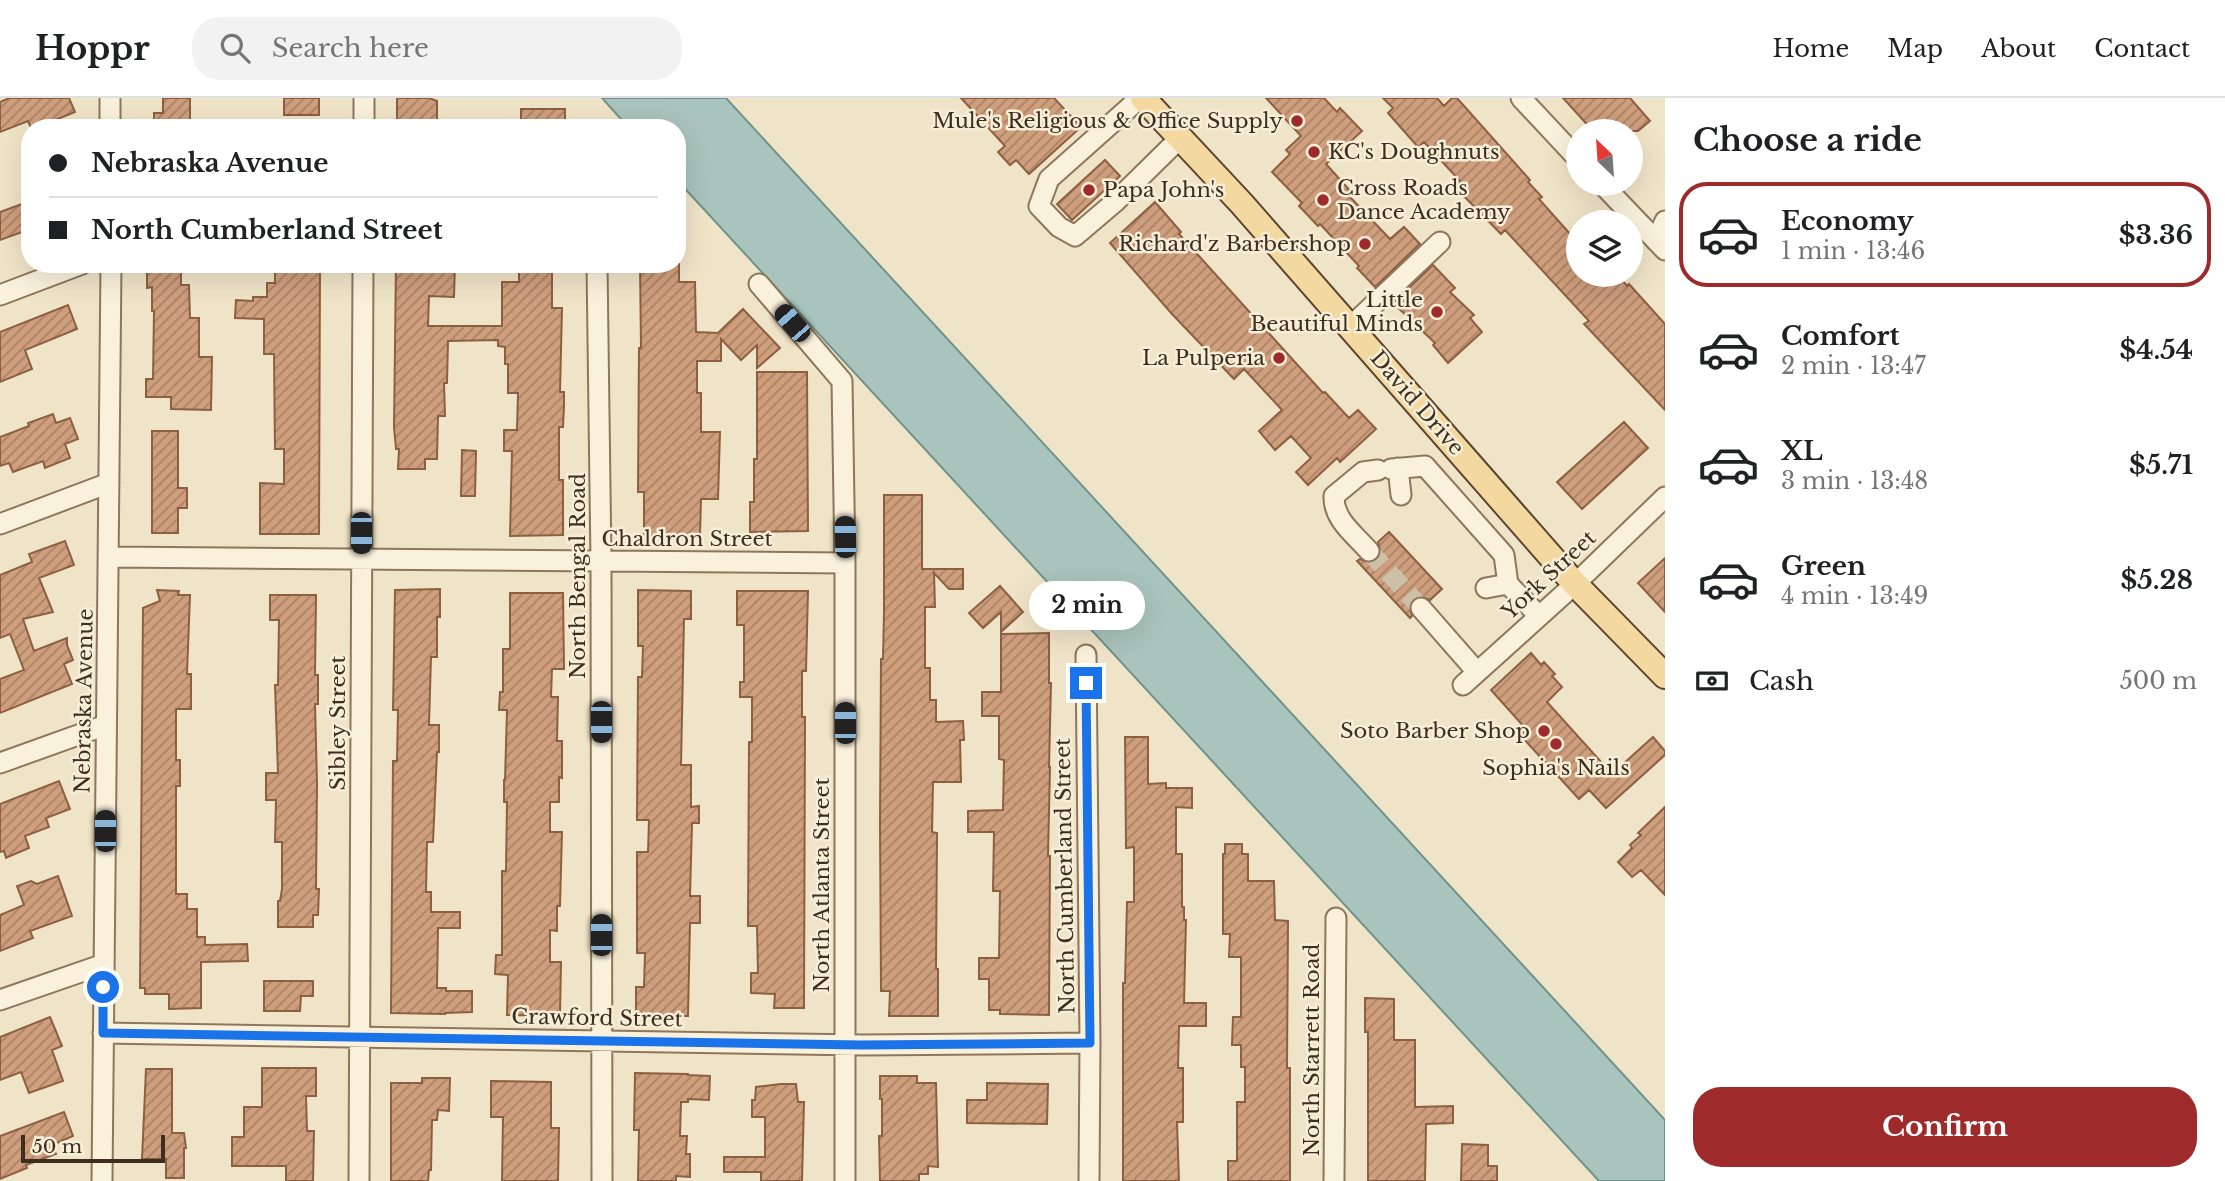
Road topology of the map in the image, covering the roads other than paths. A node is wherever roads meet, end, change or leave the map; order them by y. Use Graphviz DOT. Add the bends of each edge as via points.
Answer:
graph roads {
  1 [pos="110,98"];
  2 [pos="364,98"];
  3 [pos="1142,98"];
  4 [pos="1521,98"];
  5 [pos="110,119"];
  6 [pos="364,119"];
  7 [pos="1180,138"];
  8 [pos="1566,146"];
  9 [pos="1614,196"];
  10 [pos="1665,221"];
  11 [pos="1440,242"];
  12 [pos="1661,245"];
  13 [pos="58,273"];
  14 [pos="111,273"];
  15 [pos="363,273"];
  16 [pos="597,273"];
  17 [pos="759,284"];
  18 [pos="0,295"];
  19 [pos="1350,327"];
  20 [pos="1389,469"];
  21 [pos="109,484"];
  22 [pos="1401,495"];
  23 [pos="1665,497"];
  24 [pos="0,524"];
  25 [pos="1369,551"];
  26 [pos="108,556"];
  27 [pos="361,560"];
  28 [pos="601,562"];
  29 [pos="845,563"];
  30 [pos="1508,584"];
  31 [pos="1575,584"];
  32 [pos="1486,588"];
  33 [pos="1420,608"];
  34 [pos="1538,616"];
  35 [pos="1086,655"];
  36 [pos="1663,669"];
  37 [pos="106,725"];
  38 [pos="0,764"];
  39 [pos="1336,918"];
  40 [pos="104,964"];
  41 [pos="0,1000"];
  42 [pos="103,1033"];
  43 [pos="361,1038"];
  44 [pos="602,1041"];
  45 [pos="1090,1043"];
  46 [pos="845,1044"];
  47 [pos="102,1181"];
  48 [pos="359,1181"];
  49 [pos="602,1181"];
  50 [pos="845,1181"];
  51 [pos="1089,1181"];
  52 [pos="1334,1181"];
  1 -- 5 [label="street"];
  2 -- 6 [label="street"];
  3 -- 7 [label="main road, David Drive"];
  3 -- 7 [label="street" via="1049,179 1040,206 1059,227 1075,236"];
  4 -- 8 [label="street"];
  7 -- 19 [label="main road, David Drive"];
  9 -- 12 [label="street"];
  10 -- 12 [label="street"];
  11 -- 19 [label="street"];
  13 -- 18 [label="street"];
  14 -- 21 [label="street, Nebraska Avenue"];
  15 -- 27 [label="street, Sibley Street"];
  16 -- 28 [label="street, North Bengal Road"];
  17 -- 29 [label="street, North Atlanta Street" via="842,381"];
  19 -- 31 [label="main road, David Drive"];
  20 -- 22 [label="street"];
  20 -- 25 [label="street" via="1363,472 1334,496 1337,515"];
  20 -- 30 [label="street" via="1425,466 1504,555"];
  21 -- 24 [label="street"];
  21 -- 26 [label="street, Nebraska Avenue"];
  23 -- 31 [label="street, York Street"];
  26 -- 27 [label="street, Chaldron Street"];
  26 -- 37 [label="street, Nebraska Avenue"];
  27 -- 28 [label="street, Chaldron Street"];
  27 -- 43 [label="street, Sibley Street"];
  28 -- 29 [label="street, Chaldron Street"];
  28 -- 44 [label="street, North Bengal Road"];
  29 -- 46 [label="street, North Atlanta Street"];
  30 -- 32 [label="street"];
  30 -- 34 [label="street"];
  31 -- 34 [label="street, York Street"];
  31 -- 36 [label="main road, David Drive"];
  33 -- 34 [label="street, York Street" via="1470,678"];
  35 -- 45 [label="street, North Cumberland Street"];
  37 -- 38 [label="street"];
  37 -- 40 [label="street, Nebraska Avenue"];
  39 -- 52 [label="street, North Starrett Road"];
  40 -- 41 [label="street"];
  40 -- 42 [label="street, Nebraska Avenue"];
  42 -- 43 [label="street, Crawford Street"];
  42 -- 47 [label="street, Nebraska Avenue"];
  43 -- 44 [label="street, Crawford Street"];
  43 -- 48 [label="street, Sibley Street"];
  44 -- 46 [label="street, Crawford Street"];
  44 -- 49 [label="street, North Bengal Road"];
  45 -- 46 [label="street, Crawford Street"];
  45 -- 51 [label="street, North Cumberland Street"];
  46 -- 50 [label="street, North Atlanta Street"];
}
